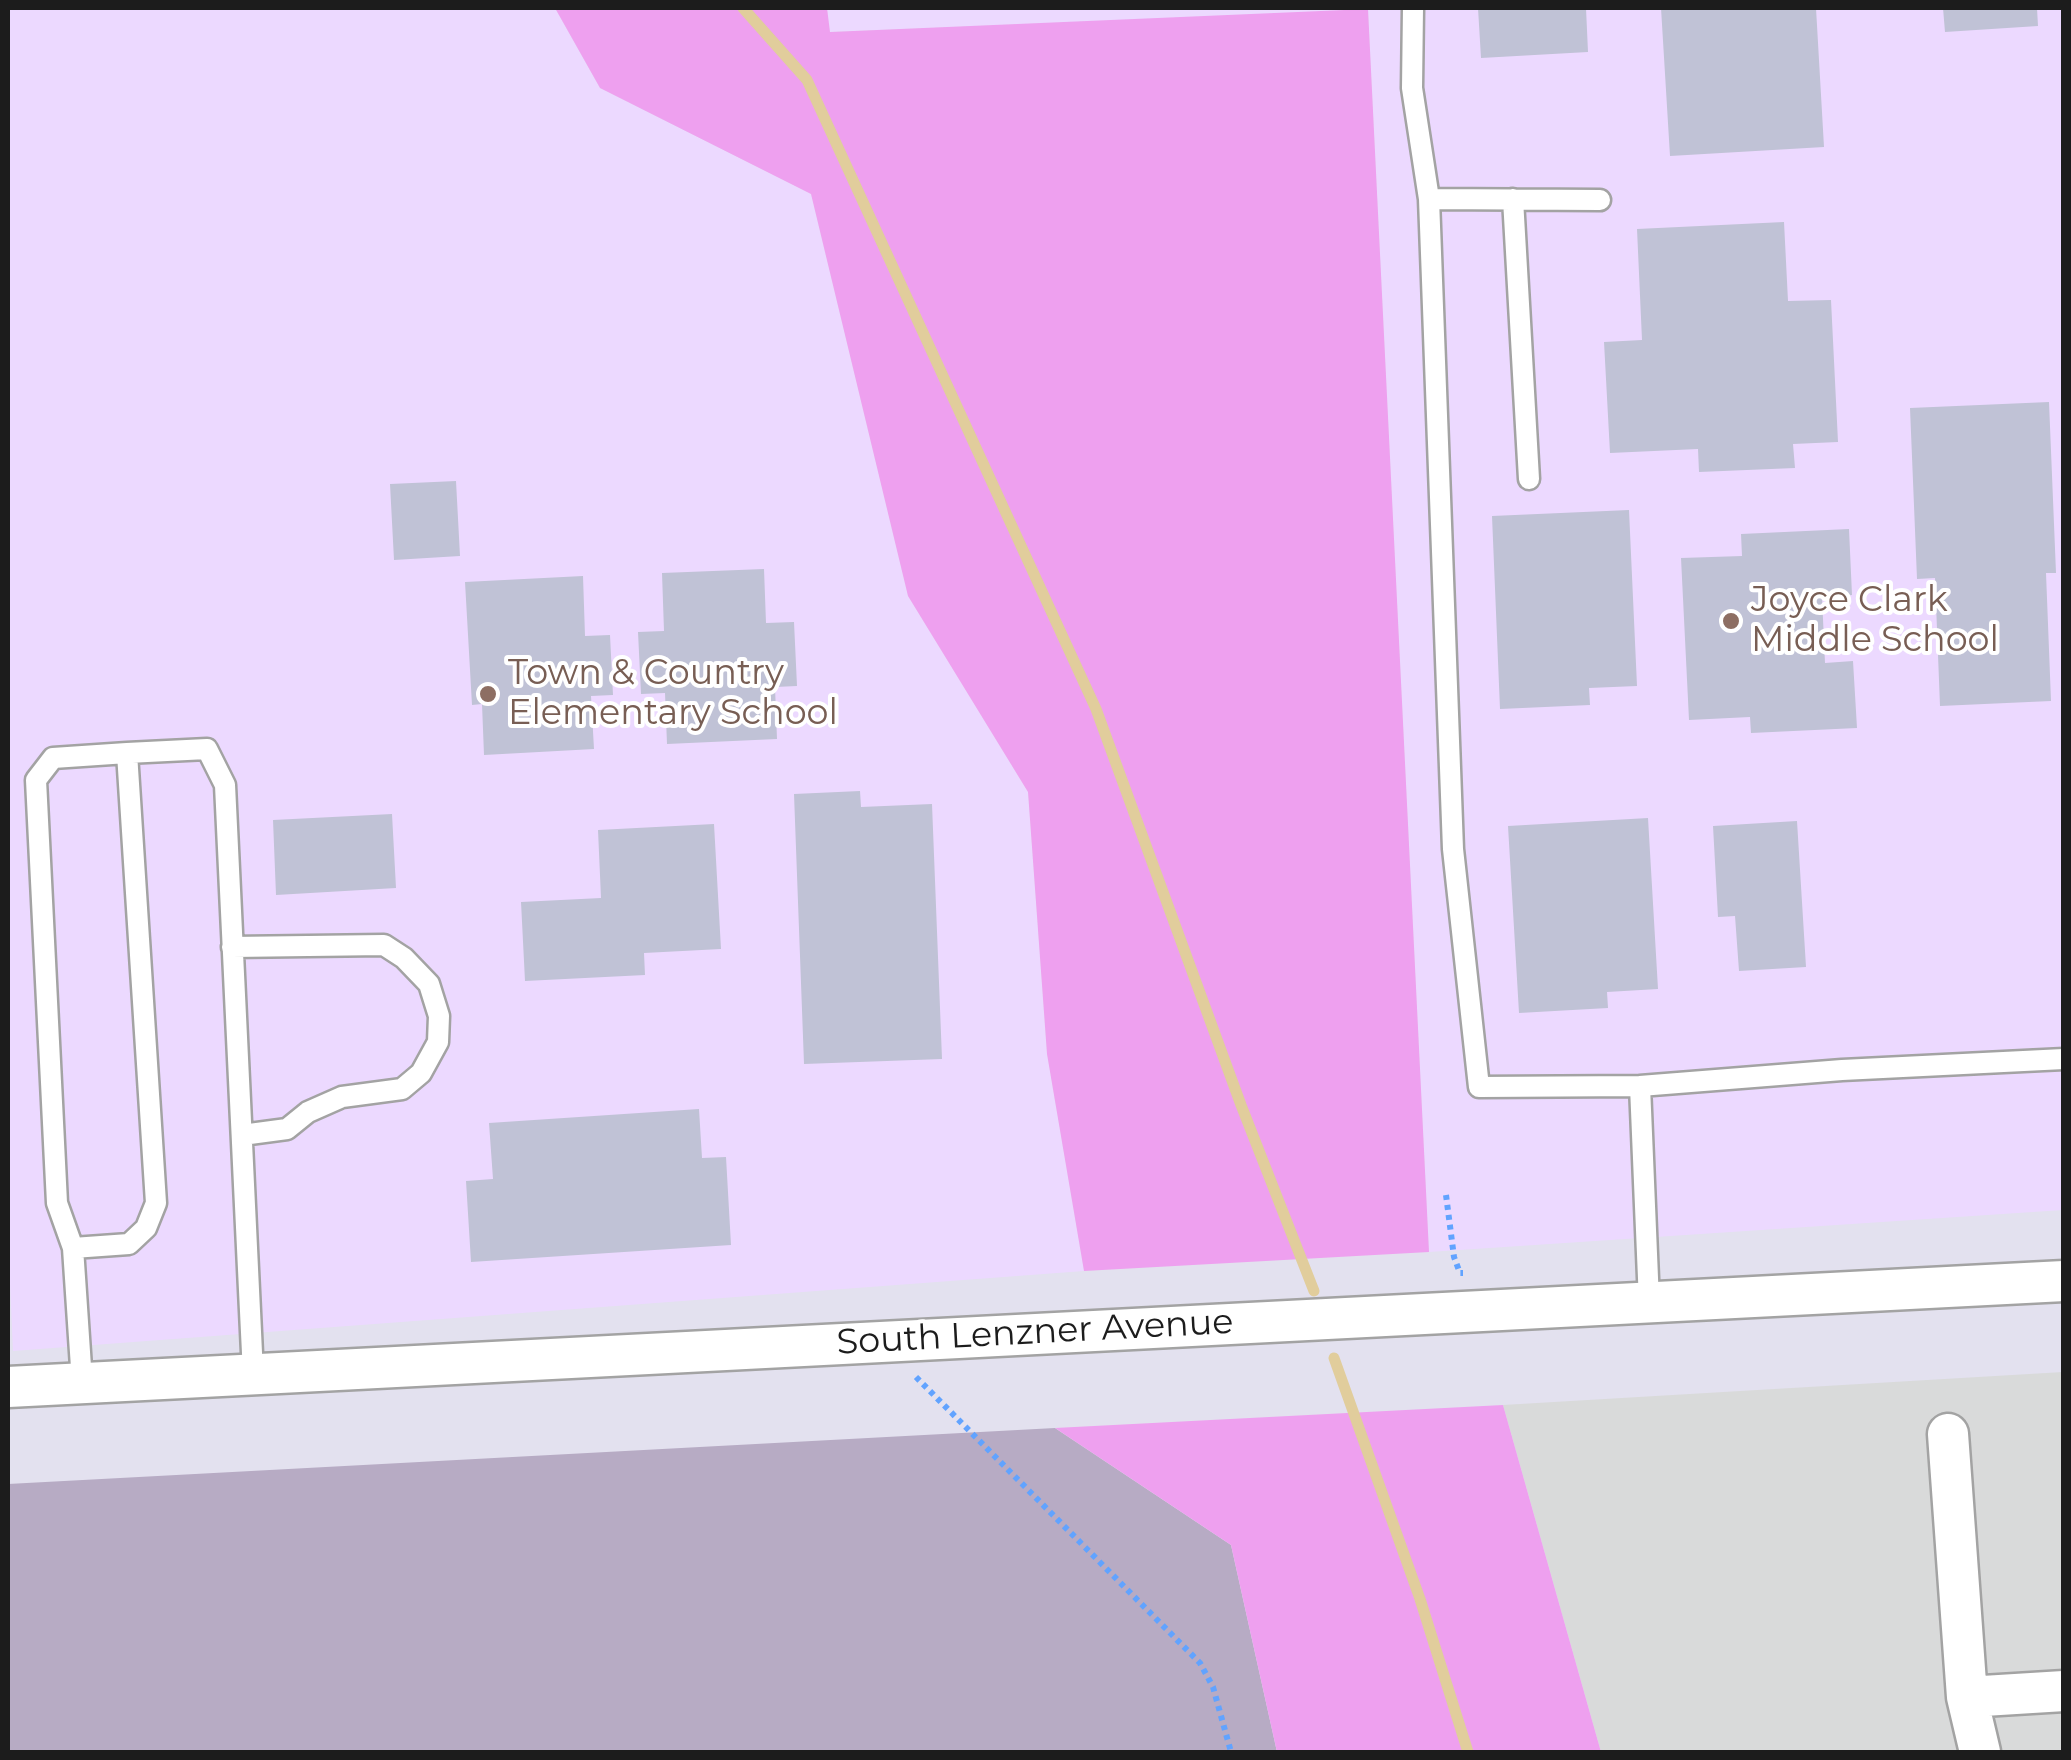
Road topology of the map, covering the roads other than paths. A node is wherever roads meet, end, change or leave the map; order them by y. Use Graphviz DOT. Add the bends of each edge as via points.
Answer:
graph roads {
  1 [pos="1414,8"];
  2 [pos="1429,198"];
  3 [pos="1513,199"];
  4 [pos="1600,200"];
  5 [pos="1528,478"];
  6 [pos="127,753"];
  7 [pos="232,947"];
  8 [pos="2064,1059"];
  9 [pos="1640,1086"];
  10 [pos="242,1136"];
  11 [pos="73,1248"];
  12 [pos="2064,1281"];
  13 [pos="1649,1302"];
  14 [pos="253,1374"];
  15 [pos="82,1382"];
  16 [pos="8,1387"];
  17 [pos="1948,1434"];
  18 [pos="2064,1692"];
  19 [pos="1967,1698"];
  20 [pos="1980,1752"];
  1 -- 2 [label="lane" via="1412,88"];
  2 -- 3 [label="lane"];
  2 -- 9 [label="lane" via="1453,848 1479,1087"];
  3 -- 4 [label="lane"];
  3 -- 5 [label="lane"];
  6 -- 7 [label="lane" via="207,749 225,785"];
  6 -- 11 [label="lane" via="156,1203 146,1228 129,1244"];
  6 -- 11 [label="lane" via="53,758 36,780 57,1203"];
  7 -- 10 [label="lane"];
  7 -- 10 [label="lane" via="384,945 429,984 439,1016 438,1042 402,1088 342,1096 288,1129"];
  8 -- 9 [label="lane"];
  9 -- 13 [label="lane"];
  10 -- 14 [label="lane"];
  11 -- 15 [label="lane"];
  12 -- 13 [label="street, South Lenzner Avenue"];
  13 -- 14 [label="street, South Lenzner Avenue"];
  14 -- 15 [label="street, South Lenzner Avenue"];
  15 -- 16 [label="street, South Lenzner Avenue"];
  17 -- 19 [label="street"];
  18 -- 19 [label="street"];
  19 -- 20 [label="street"];
}
